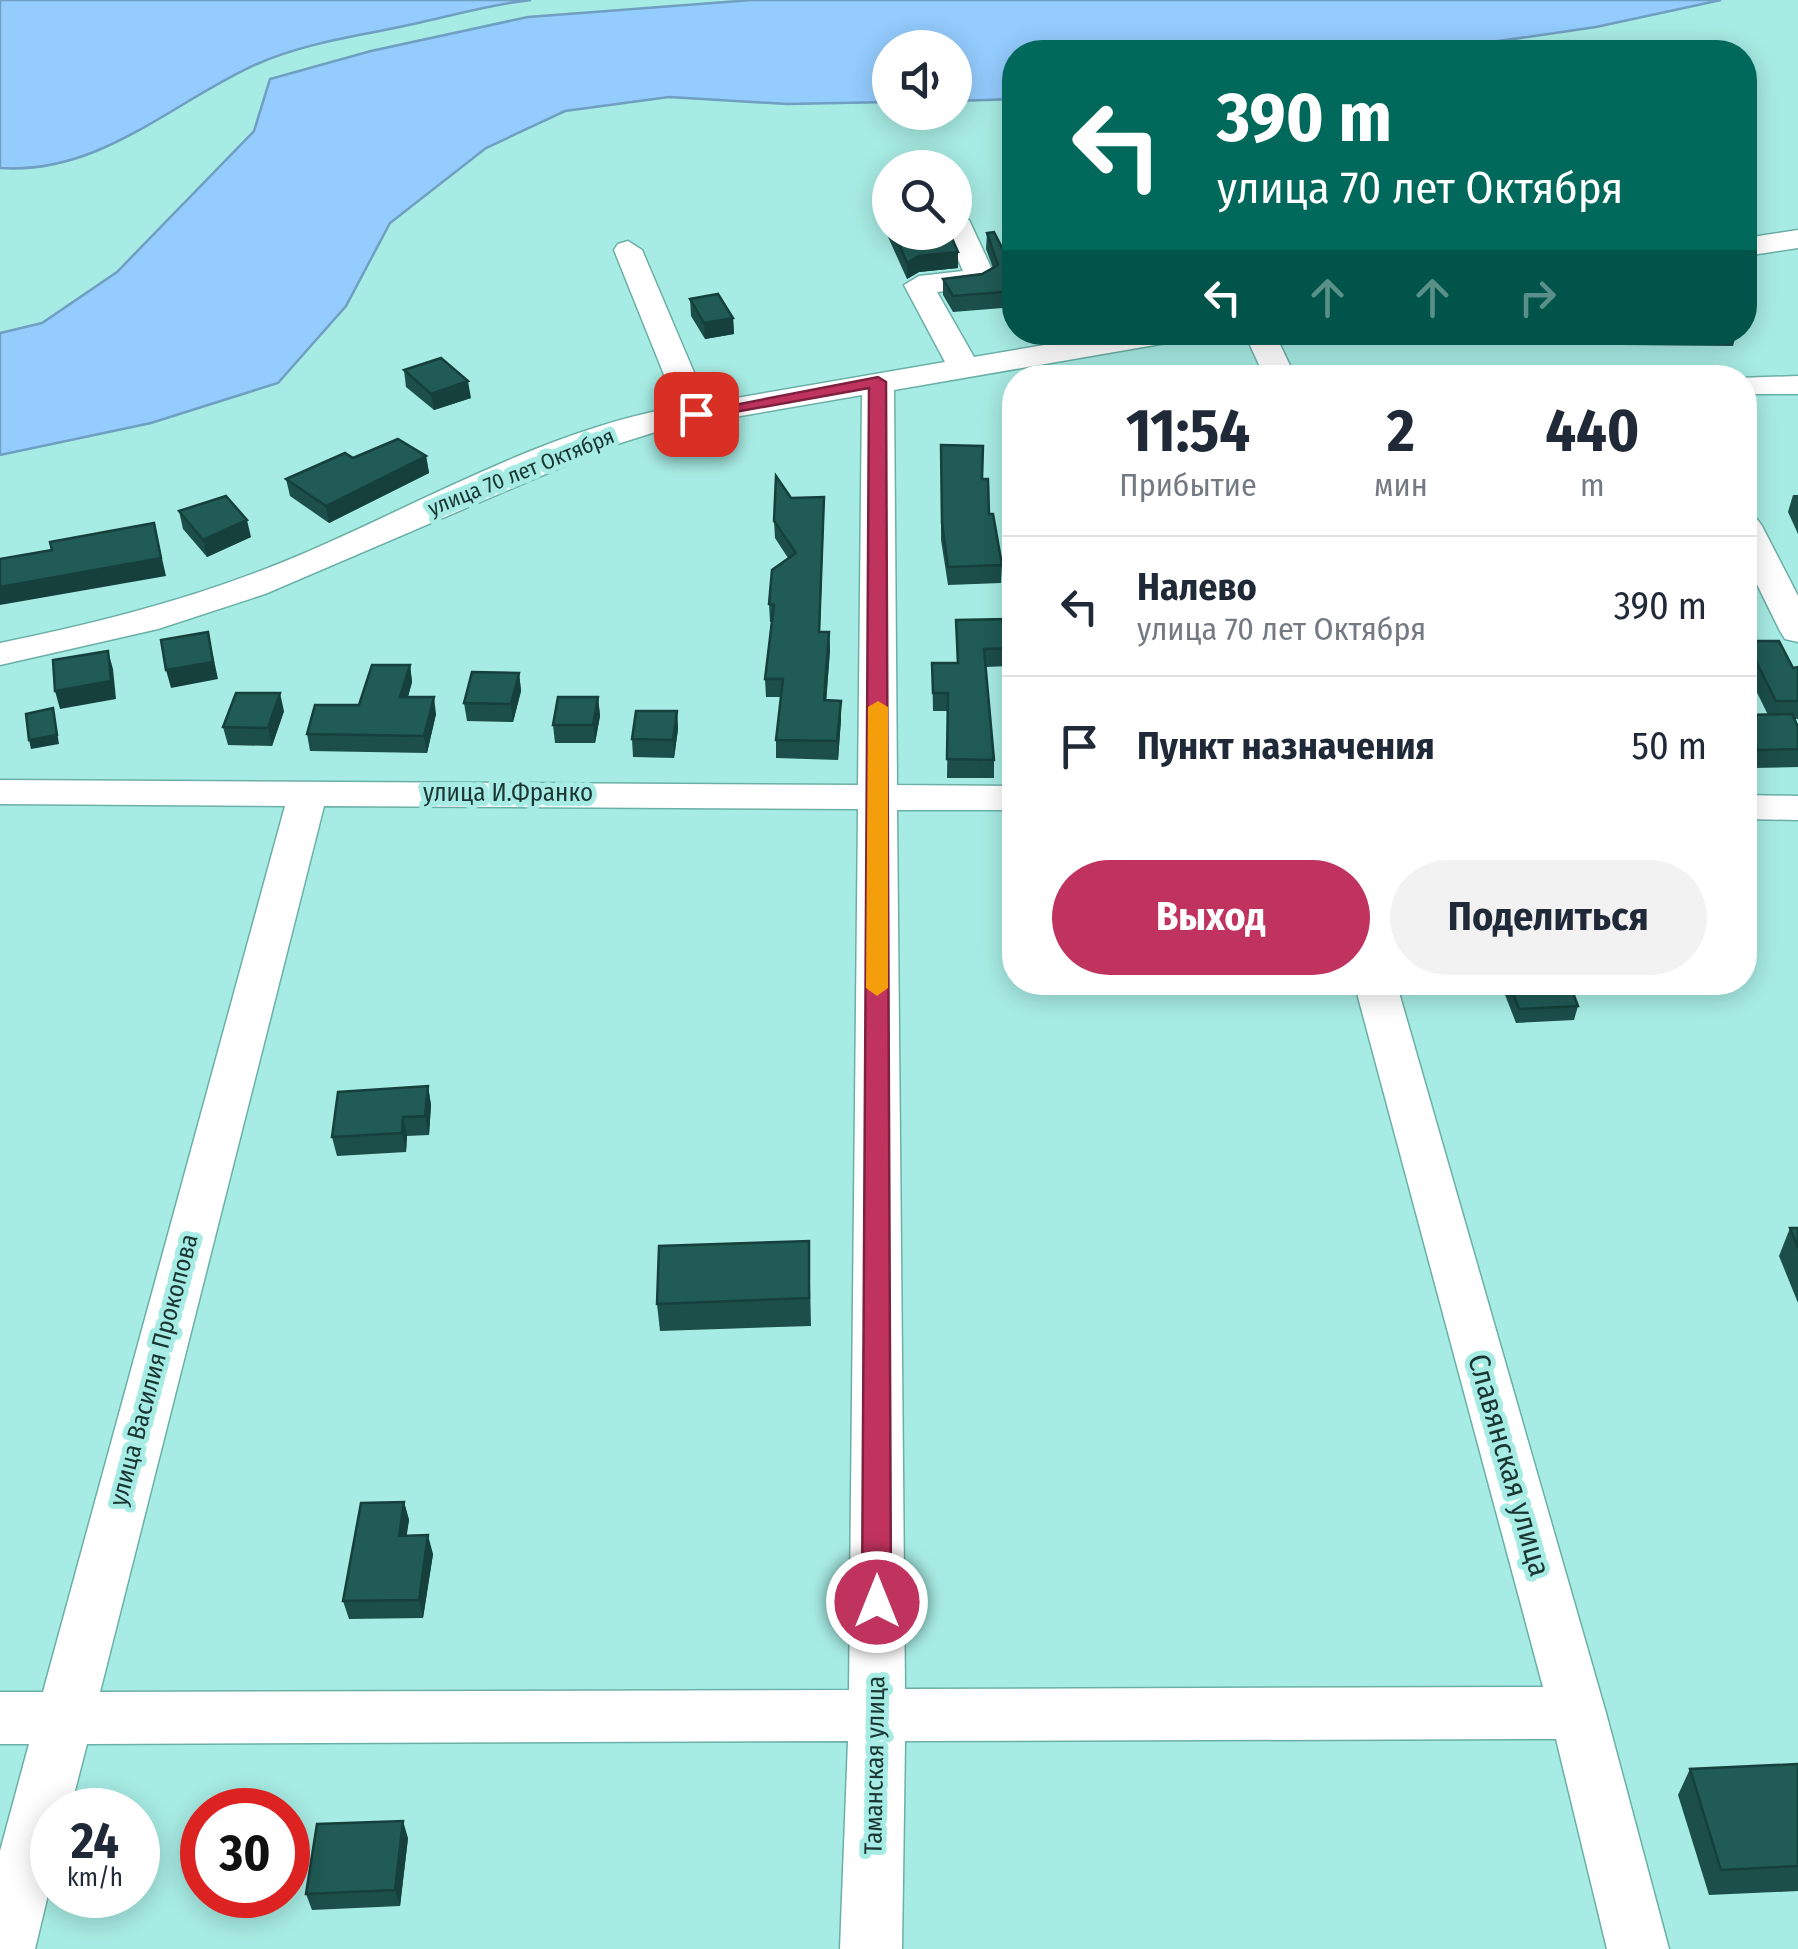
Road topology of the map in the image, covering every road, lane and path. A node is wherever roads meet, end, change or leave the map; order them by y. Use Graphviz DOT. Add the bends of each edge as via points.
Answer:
graph roads {
  1 [pos="1798,239"];
  2 [pos="1757,245"];
  3 [pos="628,250"];
  4 [pos="968,250"];
  5 [pos="1101,345"];
  6 [pos="964,368"];
  7 [pos="878,382"];
  8 [pos="1798,385"];
  9 [pos="1757,386"];
  10 [pos="696,414"];
  11 [pos="1757,550"];
  12 [pos="1798,632"];
  13 [pos="0,654"];
  14 [pos="0,792"];
  15 [pos="308,792"];
  16 [pos="877,795"];
  17 [pos="1002,798"];
  18 [pos="1757,808"];
  19 [pos="1798,808"];
  20 [pos="1379,995"];
  21 [pos="1578,1713"];
  22 [pos="62,1716"];
  23 [pos="0,1718"];
  24 [pos="877,1718"];
  25 [pos="4,1949"];
  26 [pos="871,1949"];
  27 [pos="1638,1949"];
  1 -- 2 [label="street"];
  3 -- 10 [label="street"];
  4 -- 6 [label="street" via="981,278 919,285"];
  5 -- 6 [label="street, улица 70 лет Октября"];
  6 -- 7 [label="street, улица 70 лет Октября"];
  7 -- 10 [label="street, улица 70 лет Октября"];
  7 -- 16 [label="street, Таманская улица"];
  8 -- 9 [label="street"];
  10 -- 13 [label="street, улица 70 лет Октября" via="602,436 194,607"];
  11 -- 12 [label="street"];
  14 -- 15 [label="street, улица И.Франко"];
  15 -- 16 [label="street, улица И.Франко"];
  15 -- 22 [label="street, улица Василия Прокопова"];
  16 -- 17 [label="street, улица И.Франко"];
  16 -- 24 [label="street, Таманская улица"];
  18 -- 19 [label="street"];
  20 -- 21 [label="street, Славянская улица"];
  21 -- 24 [label="street"];
  21 -- 27 [label="street, Славянская улица"];
  22 -- 23 [label="street"];
  22 -- 24 [label="street"];
  22 -- 25 [label="street, улица Василия Прокопова"];
  24 -- 26 [label="street, Таманская улица"];
}
